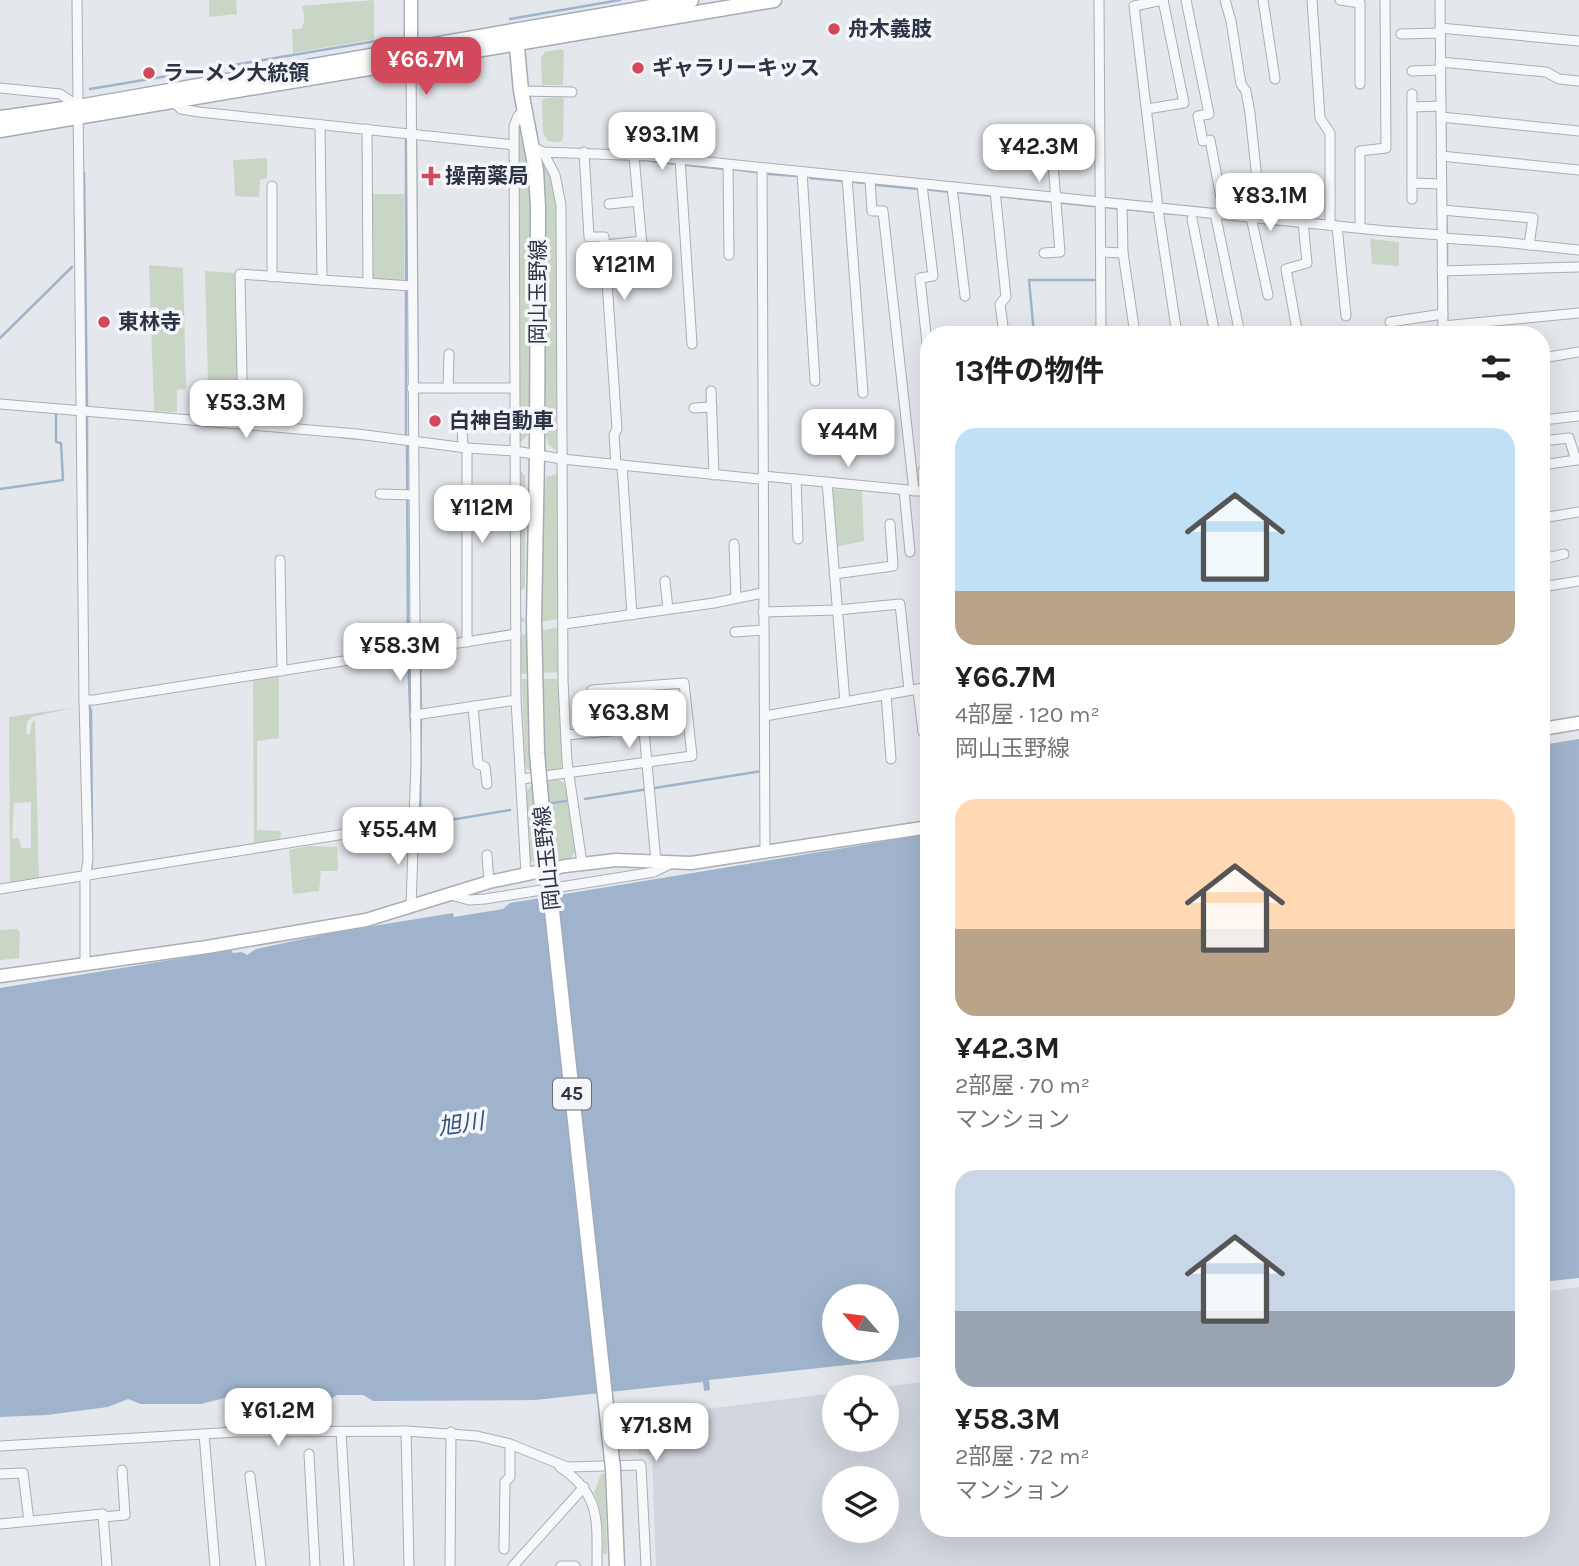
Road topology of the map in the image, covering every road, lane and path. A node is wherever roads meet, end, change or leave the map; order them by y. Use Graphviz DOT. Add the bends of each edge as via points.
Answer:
graph roads {
  1 [pos="77,0"];
  2 [pos="411,0"];
  3 [pos="691,0"];
  4 [pos="775,0"];
  5 [pos="1099,0"];
  6 [pos="1163,0"];
  7 [pos="1186,0"];
  8 [pos="1225,0"];
  9 [pos="1263,0"];
  10 [pos="1312,0"];
  11 [pos="1340,0"];
  12 [pos="1385,0"];
  13 [pos="1440,0"];
  14 [pos="1442,29"];
  15 [pos="1401,34"];
  16 [pos="516,36"];
  17 [pos="1579,41"];
  18 [pos="411,54"];
  19 [pos="1442,64"];
  20 [pos="1412,71"];
  21 [pos="1275,79"];
  22 [pos="1579,80"];
  23 [pos="1360,84"];
  24 [pos="0,88"];
  25 [pos="521,91"];
  26 [pos="572,92"];
  27 [pos="1412,94"];
  28 [pos="172,101"];
  29 [pos="1412,107"];
  30 [pos="1147,109"];
  31 [pos="524,111"];
  32 [pos="78,112"];
  33 [pos="1443,114"];
  34 [pos="0,118"];
  35 [pos="320,126"];
  36 [pos="0,130"];
  37 [pos="1579,131"];
  38 [pos="367,132"];
  39 [pos="411,136"];
  40 [pos="514,145"];
  41 [pos="538,150"];
  42 [pos="584,152"];
  43 [pos="563,153"];
  44 [pos="635,156"];
  45 [pos="1444,156"];
  46 [pos="680,164"];
  47 [pos="1053,164"];
  48 [pos="728,168"];
  49 [pos="762,168"];
  50 [pos="552,169"];
  51 [pos="1579,170"];
  52 [pos="802,172"];
  53 [pos="847,177"];
  54 [pos="870,179"];
  55 [pos="1412,183"];
  56 [pos="1441,184"];
  57 [pos="272,186"];
  58 [pos="922,187"];
  59 [pos="953,190"];
  60 [pos="995,194"];
  61 [pos="1412,199"];
  62 [pos="638,201"];
  63 [pos="1055,201"];
  64 [pos="1100,202"];
  65 [pos="609,204"];
  66 [pos="1122,207"];
  67 [pos="1445,210"];
  68 [pos="1159,211"];
  69 [pos="1217,215"];
  70 [pos="1192,219"];
  71 [pos="1254,219"];
  72 [pos="1304,225"];
  73 [pos="1336,228"];
  74 [pos="1360,228"];
  75 [pos="1444,237"];
  76 [pos="642,241"];
  77 [pos="1530,243"];
  78 [pos="605,245"];
  79 [pos="1579,250"];
  80 [pos="1103,252"];
  81 [pos="1044,253"];
  82 [pos="1123,253"];
  83 [pos="729,255"];
  84 [pos="1579,267"];
  85 [pos="1446,271"];
  86 [pos="272,277"];
  87 [pos="322,280"];
  88 [pos="607,282"];
  89 [pos="368,283"];
  90 [pos="408,286"];
  91 [pos="1268,295"];
  92 [pos="965,296"];
  93 [pos="1579,313"];
  94 [pos="1443,314"];
  95 [pos="1346,316"];
  96 [pos="1390,321"];
  97 [pos="925,326"];
  98 [pos="1003,326"];
  99 [pos="1101,326"];
  100 [pos="1134,326"];
  101 [pos="1176,326"];
  102 [pos="1213,326"];
  103 [pos="1238,326"];
  104 [pos="1296,326"];
  105 [pos="1445,326"];
  106 [pos="1463,326"];
  107 [pos="692,344"];
  108 [pos="1579,352"];
  109 [pos="449,354"];
  110 [pos="1550,357"];
  111 [pos="815,381"];
  112 [pos="416,388"];
  113 [pos="449,388"];
  114 [pos="514,388"];
  115 [pos="711,390"];
  116 [pos="863,393"];
  117 [pos="0,404"];
  118 [pos="712,407"];
  119 [pos="694,408"];
  120 [pos="85,410"];
  121 [pos="1579,416"];
  122 [pos="1550,419"];
  123 [pos="243,424"];
  124 [pos="462,429"];
  125 [pos="409,440"];
  126 [pos="1550,440"];
  127 [pos="465,447"];
  128 [pos="515,451"];
  129 [pos="537,454"];
  130 [pos="562,460"];
  131 [pos="1578,460"];
  132 [pos="1550,464"];
  133 [pos="619,465"];
  134 [pos="714,475"];
  135 [pos="763,476"];
  136 [pos="797,482"];
  137 [pos="827,485"];
  138 [pos="918,493"];
  139 [pos="380,494"];
  140 [pos="409,495"];
  141 [pos="1579,512"];
  142 [pos="1550,517"];
  143 [pos="890,524"];
  144 [pos="798,539"];
  145 [pos="734,544"];
  146 [pos="910,552"];
  147 [pos="1564,554"];
  148 [pos="1550,557"];
  149 [pos="280,560"];
  150 [pos="834,574"];
  151 [pos="665,581"];
  152 [pos="1579,581"];
  153 [pos="1550,586"];
  154 [pos="762,593"];
  155 [pos="736,598"];
  156 [pos="668,610"];
  157 [pos="837,610"];
  158 [pos="766,612"];
  159 [pos="632,615"];
  160 [pos="564,624"];
  161 [pos="763,630"];
  162 [pos="736,632"];
  163 [pos="516,634"];
  164 [pos="467,642"];
  165 [pos="414,650"];
  166 [pos="282,671"];
  167 [pos="639,687"];
  168 [pos="592,690"];
  169 [pos="920,691"];
  170 [pos="916,693"];
  171 [pos="886,698"];
  172 [pos="86,700"];
  173 [pos="516,700"];
  174 [pos="845,702"];
  175 [pos="473,706"];
  176 [pos="419,715"];
  177 [pos="920,715"];
  178 [pos="766,716"];
  179 [pos="1579,723"];
  180 [pos="643,728"];
  181 [pos="1550,728"];
  182 [pos="566,735"];
  183 [pos="891,759"];
  184 [pos="645,762"];
  185 [pos="570,774"];
  186 [pos="522,779"];
  187 [pos="487,784"];
  188 [pos="414,825"];
  189 [pos="920,828"];
  190 [pos="765,853"];
  191 [pos="487,855"];
  192 [pos="656,862"];
  193 [pos="582,863"];
  194 [pos="671,863"];
  195 [pos="526,874"];
  196 [pos="87,876"];
  197 [pos="489,882"];
  198 [pos="0,889"];
  199 [pos="449,894"];
  200 [pos="411,906"];
  201 [pos="85,963"];
  202 [pos="0,976"];
  203 [pos="406,1430"];
  204 [pos="341,1432"];
  205 [pos="451,1432"];
  206 [pos="204,1434"];
  207 [pos="510,1444"];
  208 [pos="0,1446"];
  209 [pos="309,1454"];
  210 [pos="555,1464"];
  211 [pos="595,1468"];
  212 [pos="122,1470"];
  213 [pos="0,1474"];
  214 [pos="250,1476"];
  215 [pos="583,1486"];
  216 [pos="103,1517"];
  217 [pos="29,1521"];
  218 [pos="0,1524"];
  219 [pos="504,1549"];
  220 [pos="107,1566"];
  221 [pos="215,1566"];
  222 [pos="261,1566"];
  223 [pos="315,1566"];
  224 [pos="349,1566"];
  225 [pos="409,1566"];
  226 [pos="450,1566"];
  227 [pos="513,1566"];
  228 [pos="561,1566"];
  229 [pos="575,1566"];
  230 [pos="597,1566"];
  231 [pos="617,1566"];
  232 [pos="646,1566"];
  1 -- 32 [label="street"];
  2 -- 18 [label="street"];
  3 -- 16 [label="main road"];
  4 -- 16 [label="main road"];
  5 -- 64 [label="street"];
  6 -- 30 [label="street" via="1134,6"];
  6 -- 30 [label="street" via="1184,103"];
  7 -- 69 [label="street" via="1209,114 1198,116"];
  8 -- 71 [label="street" via="1250,113"];
  9 -- 21 [label="street"];
  10 -- 73 [label="street" via="1320,118 1330,134"];
  11 -- 23 [label="street" via="1360,3"];
  12 -- 74 [label="street" via="1386,148 1360,151"];
  13 -- 14 [label="street"];
  14 -- 15 [label="street"];
  14 -- 17 [label="street"];
  14 -- 19 [label="street"];
  16 -- 18 [label="main road"];
  16 -- 25 [label="main road, 岡山玉野線 / 45"];
  18 -- 28 [label="main road"];
  18 -- 32 [label="main road"];
  18 -- 39 [label="street"];
  19 -- 20 [label="street"];
  19 -- 22 [label="street" via="1546,72 1559,79"];
  19 -- 33 [label="street"];
  24 -- 32 [label="street" via="60,94"];
  25 -- 26 [label="street"];
  25 -- 31 [label="main road, 岡山玉野線 / 45"];
  27 -- 29 [label="street"];
  28 -- 32 [label="main road"];
  28 -- 35 [label="street" via="181,109"];
  29 -- 33 [label="street"];
  29 -- 55 [label="street"];
  30 -- 68 [label="street"];
  31 -- 40 [label="street" via="515,122"];
  31 -- 41 [label="main road, 岡山玉野線 / 45"];
  32 -- 34 [label="main road"];
  32 -- 36 [label="main road"];
  32 -- 120 [label="street"];
  33 -- 37 [label="street"];
  33 -- 45 [label="street"];
  35 -- 38 [label="street"];
  35 -- 87 [label="street"];
  38 -- 39 [label="street"];
  38 -- 89 [label="street"];
  39 -- 40 [label="street"];
  39 -- 90 [label="street"];
  40 -- 114 [label="street"];
  41 -- 43 [label="street"];
  41 -- 50 [label="street"];
  41 -- 129 [label="main road, 岡山玉野線 / 45"];
  42 -- 43 [label="street"];
  42 -- 44 [label="street"];
  42 -- 78 [label="street" via="589,237 604,237"];
  43 -- 50 [label="street"];
  44 -- 46 [label="street"];
  44 -- 62 [label="street"];
  45 -- 51 [label="street"];
  45 -- 56 [label="street"];
  46 -- 48 [label="street"];
  46 -- 107 [label="street"];
  47 -- 63 [label="street"];
  48 -- 49 [label="street"];
  48 -- 83 [label="street"];
  49 -- 52 [label="street"];
  49 -- 135 [label="street"];
  50 -- 130 [label="street" via="561,205"];
  52 -- 53 [label="street"];
  52 -- 111 [label="street"];
  53 -- 54 [label="street"];
  53 -- 116 [label="street"];
  54 -- 58 [label="street"];
  54 -- 138 [label="street" via="872,211 883,211"];
  55 -- 56 [label="street"];
  55 -- 61 [label="street"];
  56 -- 67 [label="street"];
  57 -- 86 [label="street"];
  58 -- 59 [label="street"];
  58 -- 97 [label="street" via="933,276 920,278"];
  59 -- 60 [label="street"];
  59 -- 92 [label="street"];
  60 -- 63 [label="street"];
  60 -- 98 [label="street" via="1006,297 1000,304"];
  62 -- 65 [label="street"];
  62 -- 76 [label="street"];
  63 -- 64 [label="street"];
  63 -- 81 [label="street" via="1059,252"];
  64 -- 66 [label="street"];
  64 -- 80 [label="street"];
  66 -- 68 [label="street"];
  66 -- 82 [label="street"];
  67 -- 75 [label="street"];
  67 -- 77 [label="street" via="1532,218"];
  68 -- 69 [label="street"];
  68 -- 101 [label="street"];
  69 -- 71 [label="street"];
  69 -- 103 [label="street"];
  70 -- 102 [label="street"];
  71 -- 72 [label="street"];
  71 -- 91 [label="street"];
  72 -- 73 [label="street"];
  72 -- 104 [label="street" via="1307,263 1286,269"];
  73 -- 74 [label="street"];
  73 -- 95 [label="street"];
  74 -- 75 [label="street"];
  75 -- 77 [label="street"];
  75 -- 85 [label="street"];
  76 -- 78 [label="street"];
  76 -- 88 [label="street" via="645,279"];
  77 -- 79 [label="street"];
  78 -- 88 [label="street"];
  80 -- 82 [label="street"];
  80 -- 99 [label="street"];
  82 -- 100 [label="street"];
  84 -- 85 [label="street"];
  85 -- 94 [label="street"];
  86 -- 87 [label="street"];
  86 -- 123 [label="street" via="240,274"];
  87 -- 89 [label="street"];
  88 -- 133 [label="street"];
  89 -- 90 [label="street"];
  90 -- 112 [label="street"];
  93 -- 106 [label="street"];
  94 -- 96 [label="street"];
  94 -- 105 [label="street"];
  108 -- 110 [label="street"];
  109 -- 113 [label="street"];
  112 -- 113 [label="street"];
  112 -- 125 [label="street"];
  113 -- 114 [label="street"];
  114 -- 128 [label="street"];
  115 -- 118 [label="street"];
  117 -- 120 [label="street"];
  118 -- 119 [label="street"];
  118 -- 134 [label="street"];
  120 -- 123 [label="street"];
  120 -- 172 [label="street"];
  121 -- 122 [label="street"];
  123 -- 125 [label="street"];
  124 -- 127 [label="street"];
  125 -- 127 [label="street"];
  125 -- 140 [label="street"];
  126 -- 131 [label="street" via="1569,438"];
  127 -- 128 [label="street"];
  127 -- 164 [label="street"];
  128 -- 129 [label="street"];
  128 -- 163 [label="street"];
  129 -- 130 [label="street"];
  129 -- 231 [label="main road, 岡山玉野線 / 45, bridge" via="537,753 612,1456"];
  130 -- 133 [label="street"];
  130 -- 160 [label="street"];
  131 -- 132 [label="street"];
  133 -- 134 [label="street"];
  133 -- 159 [label="street"];
  134 -- 135 [label="street"];
  135 -- 136 [label="street"];
  135 -- 154 [label="street"];
  136 -- 137 [label="street"];
  136 -- 144 [label="street"];
  137 -- 138 [label="street"];
  137 -- 150 [label="street"];
  138 -- 146 [label="street"];
  139 -- 140 [label="street"];
  140 -- 165 [label="street"];
  141 -- 142 [label="street"];
  143 -- 150 [label="street" via="893,566"];
  145 -- 155 [label="street"];
  147 -- 148 [label="street"];
  149 -- 166 [label="street"];
  150 -- 157 [label="street"];
  151 -- 156 [label="street"];
  152 -- 153 [label="street"];
  154 -- 155 [label="street"];
  154 -- 158 [label="street"];
  155 -- 156 [label="street"];
  156 -- 159 [label="street"];
  157 -- 158 [label="street"];
  157 -- 170 [label="street" via="900,604"];
  157 -- 174 [label="street"];
  158 -- 161 [label="street"];
  159 -- 160 [label="street"];
  160 -- 182 [label="street"];
  161 -- 162 [label="street"];
  161 -- 178 [label="street"];
  163 -- 164 [label="street"];
  163 -- 173 [label="street"];
  164 -- 165 [label="street"];
  165 -- 166 [label="street"];
  165 -- 176 [label="street"];
  166 -- 172 [label="street"];
  167 -- 168 [label="street"];
  167 -- 180 [label="street"];
  167 -- 184 [label="street" via="684,683 692,756"];
  169 -- 170 [label="street"];
  170 -- 171 [label="street"];
  170 -- 177 [label="street"];
  171 -- 174 [label="street"];
  171 -- 183 [label="street"];
  172 -- 196 [label="street"];
  173 -- 175 [label="street"];
  173 -- 186 [label="street"];
  174 -- 178 [label="street"];
  175 -- 176 [label="street"];
  175 -- 187 [label="street" via="478,764 485,767"];
  176 -- 188 [label="street"];
  178 -- 190 [label="street"];
  179 -- 181 [label="street"];
  180 -- 182 [label="street"];
  180 -- 184 [label="street"];
  182 -- 185 [label="street"];
  184 -- 185 [label="street"];
  184 -- 192 [label="street"];
  185 -- 186 [label="street"];
  185 -- 193 [label="street"];
  186 -- 195 [label="street"];
  188 -- 196 [label="street"];
  188 -- 200 [label="street"];
  189 -- 190 [label="street"];
  190 -- 194 [label="street"];
  191 -- 197 [label="street"];
  192 -- 193 [label="street"];
  192 -- 194 [label="street"];
  193 -- 195 [label="street"];
  194 -- 199 [label="street" via="654,872 485,899"];
  195 -- 197 [label="street"];
  196 -- 198 [label="street"];
  196 -- 201 [label="street"];
  197 -- 199 [label="street"];
  199 -- 200 [label="street"];
  200 -- 201 [label="street" via="366,920"];
  201 -- 202 [label="street"];
  203 -- 204 [label="street"];
  203 -- 205 [label="street"];
  203 -- 225 [label="street"];
  204 -- 206 [label="street"];
  204 -- 224 [label="street"];
  205 -- 207 [label="street"];
  205 -- 226 [label="street"];
  206 -- 208 [label="street"];
  206 -- 221 [label="street"];
  207 -- 210 [label="street"];
  207 -- 219 [label="street"];
  209 -- 223 [label="street"];
  210 -- 211 [label="street"];
  210 -- 215 [label="street"];
  211 -- 215 [label="street"];
  211 -- 232 [label="street" via="641,1465"];
  212 -- 216 [label="street" via="125,1515"];
  213 -- 217 [label="street" via="23,1473"];
  214 -- 222 [label="street"];
  215 -- 227 [label="street"];
  215 -- 230 [label="street" via="597,1521"];
  216 -- 217 [label="street"];
  216 -- 220 [label="street"];
  217 -- 218 [label="street"];
  228 -- 229 [label="street"];
}
